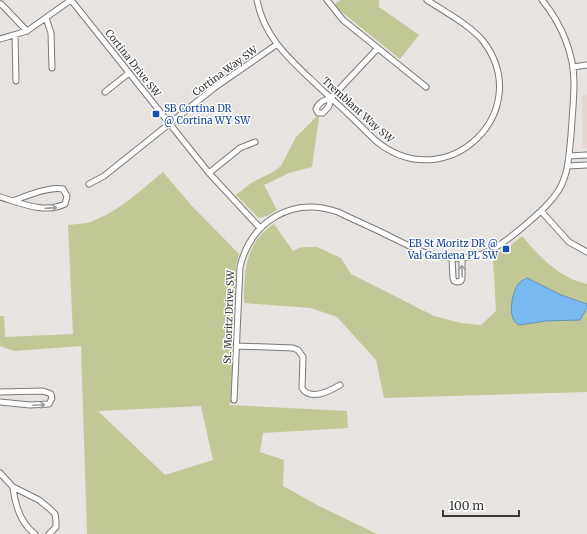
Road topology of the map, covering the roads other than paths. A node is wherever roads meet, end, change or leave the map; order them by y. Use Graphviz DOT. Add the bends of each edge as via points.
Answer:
graph roads {
  1 [pos="71,0"];
  2 [pos="257,0"];
  3 [pos="327,0"];
  4 [pos="427,0"];
  5 [pos="542,0"];
  6 [pos="1,4"];
  7 [pos="46,18"];
  8 [pos="27,31"];
  9 [pos="14,35"];
  10 [pos="0,39"];
  11 [pos="276,45"];
  12 [pos="378,48"];
  13 [pos="587,65"];
  14 [pos="573,67"];
  15 [pos="52,68"];
  16 [pos="129,73"];
  17 [pos="16,82"];
  18 [pos="426,87"];
  19 [pos="105,92"];
  20 [pos="331,98"];
  21 [pos="170,124"];
  22 [pos="255,142"];
  23 [pos="587,155"];
  24 [pos="569,156"];
  25 [pos="587,165"];
  26 [pos="568,166"];
  27 [pos="208,173"];
  28 [pos="89,184"];
  29 [pos="0,197"];
  30 [pos="13,201"];
  31 [pos="540,211"];
  32 [pos="260,228"];
  33 [pos="587,252"];
  34 [pos="452,258"];
  35 [pos="462,258"];
  36 [pos="237,346"];
  37 [pos="340,385"];
  38 [pos="0,392"];
  39 [pos="234,400"];
  40 [pos="0,402"];
  41 [pos="0,473"];
  42 [pos="13,487"];
  43 [pos="35,534"];
  44 [pos="49,534"];
  1 -- 7 [label="street"];
  1 -- 16 [label="street, Cortina Drive SW"];
  2 -- 11 [label="street, Tremblant Way SW" via="263,21"];
  3 -- 12 [label="street" via="343,20"];
  4 -- 20 [label="street, Tremblant Way SW" via="470,28 486,46 495,62 499,83 497,103 490,122 478,138 447,157 428,160 409,158 383,147"];
  5 -- 14 [label="street, St. Moritz Drive SW" via="560,28"];
  6 -- 8 [label="street"];
  7 -- 8 [label="street"];
  7 -- 15 [label="street" via="51,33"];
  8 -- 9 [label="street"];
  9 -- 10 [label="street"];
  9 -- 17 [label="street"];
  11 -- 20 [label="street, Tremblant Way SW"];
  11 -- 21 [label="street, Cortina Way SW" via="214,88"];
  12 -- 18 [label="street"];
  12 -- 20 [label="street"];
  13 -- 14 [label="street"];
  14 -- 24 [label="street, St. Moritz Drive SW"];
  16 -- 19 [label="street"];
  16 -- 21 [label="street, Cortina Drive SW"];
  21 -- 27 [label="street, Cortina Drive SW"];
  21 -- 28 [label="street, Cortina Way SW" via="104,176"];
  22 -- 27 [label="street" via="240,148"];
  23 -- 24 [label="street"];
  24 -- 26 [label="street, St. Moritz Drive SW"];
  25 -- 26 [label="street"];
  26 -- 31 [label="street, St. Moritz Drive SW" via="555,196"];
  27 -- 32 [label="street, Cortina Drive SW"];
  29 -- 30 [label="street"];
  30 -- 30 [label="street, one-way" via="35,207 53,208 65,204 68,196 63,190 56,189"];
  31 -- 33 [label="street" via="568,242"];
  31 -- 35 [label="street, St. Moritz Drive SW" via="499,246 477,256"];
  32 -- 34 [label="street, St. Moritz Drive SW" via="277,215 289,210 305,207 324,208 429,254"];
  32 -- 36 [label="street, St. Moritz Drive SW" via="247,245 240,267"];
  34 -- 35 [label="street, St. Moritz Drive SW"];
  34 -- 35 [label="street, one-way" via="453,278 457,282 462,278"];
  36 -- 37 [label="street" via="298,350 303,357 302,388 307,394 313,395"];
  36 -- 39 [label="street, St. Moritz Drive SW"];
  40 -- 38 [label="street, one-way" via="41,405 49,404 52,398 51,394 43,391"];
  41 -- 42 [label="street"];
  42 -- 43 [label="street" via="24,524"];
  42 -- 44 [label="street" via="45,504 55,514 56,527"];
}
